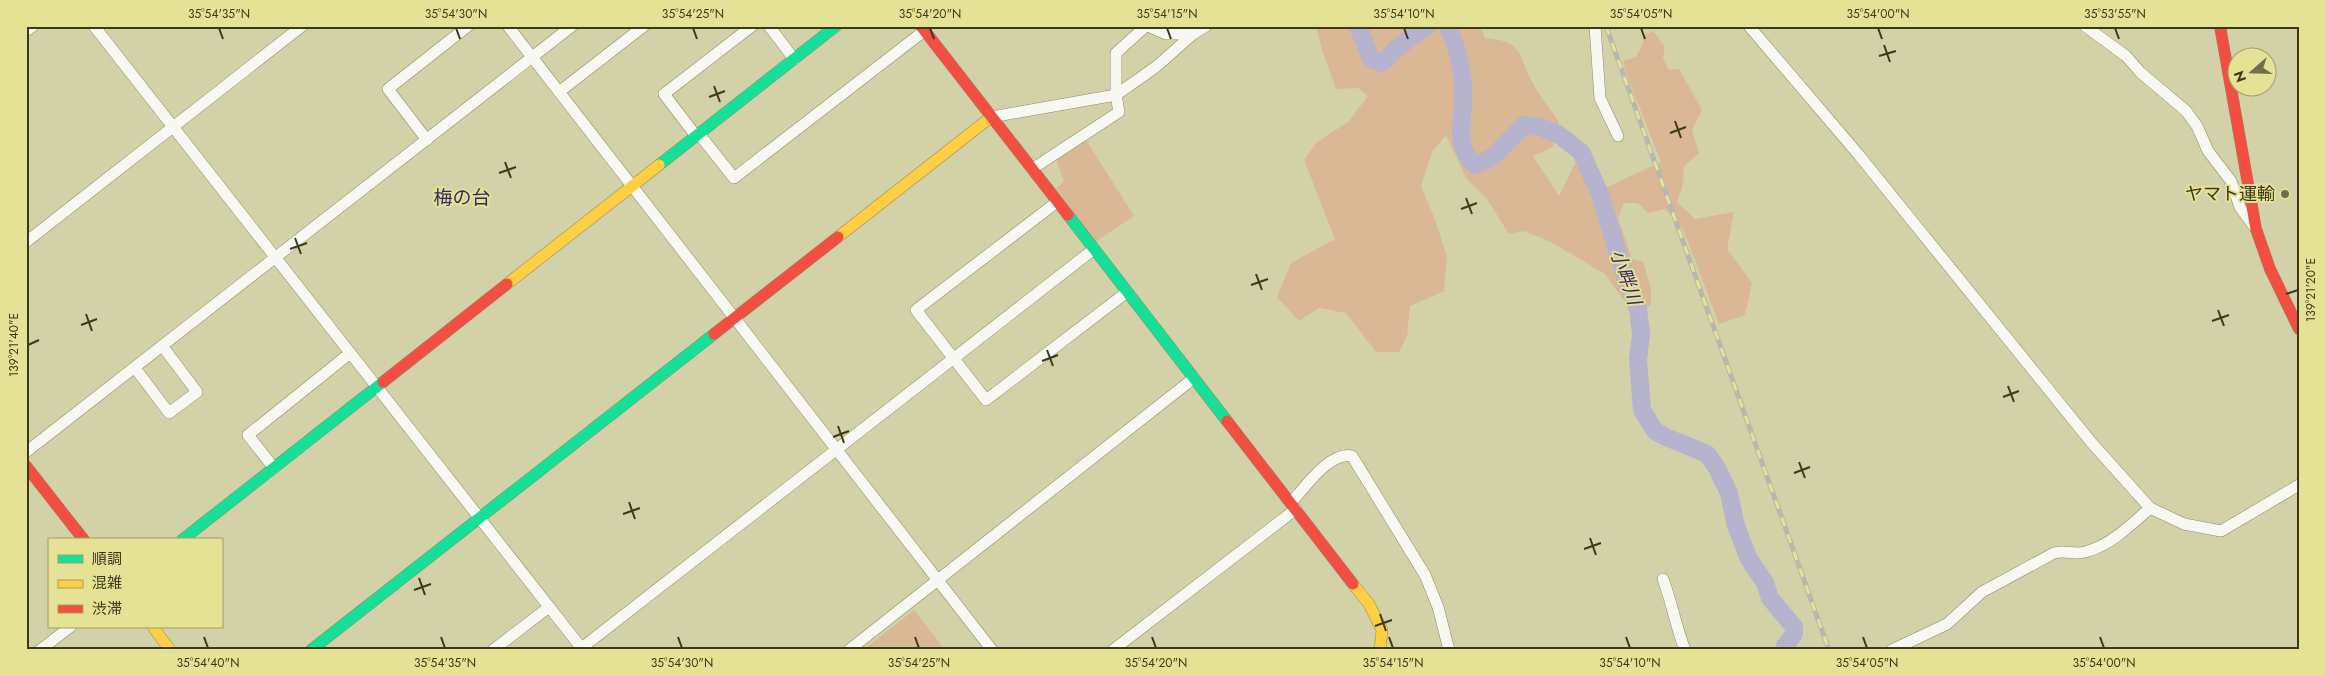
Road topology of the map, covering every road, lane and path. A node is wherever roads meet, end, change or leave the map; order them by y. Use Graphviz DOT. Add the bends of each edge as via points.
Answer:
graph roads {
  1 [pos="32,26"];
  2 [pos="94,26"];
  3 [pos="302,26"];
  4 [pos="468,26"];
  5 [pos="508,26"];
  6 [pos="572,26"];
  7 [pos="644,26"];
  8 [pos="752,26"];
  9 [pos="769,26"];
  10 [pos="836,26"];
  11 [pos="1147,26"];
  12 [pos="1206,26"];
  13 [pos="1595,26"];
  14 [pos="1750,26"];
  15 [pos="2084,26"];
  16 [pos="2220,26"];
  17 [pos="922,28"];
  18 [pos="26,31"];
  19 [pos="1193,34"];
  20 [pos="532,57"];
  21 [pos="794,59"];
  22 [pos="559,92"];
  23 [pos="1116,94"];
  24 [pos="991,117"];
  25 [pos="173,128"];
  26 [pos="697,135"];
  27 [pos="1618,136"];
  28 [pos="427,140"];
  29 [pos="1032,169"];
  30 [pos="631,186"];
  31 [pos="1057,202"];
  32 [pos="2256,229"];
  33 [pos="26,242"];
  34 [pos="1094,249"];
  35 [pos="275,258"];
  36 [pos="1127,292"];
  37 [pos="734,318"];
  38 [pos="2299,329"];
  39 [pos="162,347"];
  40 [pos="349,354"];
  41 [pos="954,358"];
  42 [pos="135,368"];
  43 [pos="1194,378"];
  44 [pos="376,388"];
  45 [pos="836,450"];
  46 [pos="26,452"];
  47 [pos="26,466"];
  48 [pos="273,467"];
  49 [pos="2299,486"];
  50 [pos="1294,506"];
  51 [pos="2150,508"];
  52 [pos="479,518"];
  53 [pos="82,538"];
  54 [pos="184,538"];
  55 [pos="938,580"];
  56 [pos="1663,580"];
  57 [pos="549,607"];
  58 [pos="69,628"];
  59 [pos="153,628"];
  60 [pos="581,649"];
  61 [pos="40,650"];
  62 [pos="170,650"];
  63 [pos="311,650"];
  64 [pos="493,650"];
  65 [pos="849,650"];
  66 [pos="992,650"];
  67 [pos="1113,650"];
  68 [pos="1380,650"];
  69 [pos="1449,650"];
  70 [pos="1685,650"];
  71 [pos="1892,650"];
  1 -- 18 [label="street"];
  2 -- 25 [label="street"];
  3 -- 25 [label="street"];
  4 -- 28 [label="street" via="388,89"];
  5 -- 20 [label="street"];
  6 -- 20 [label="street"];
  7 -- 22 [label="street"];
  8 -- 26 [label="street" via="664,94"];
  9 -- 21 [label="street"];
  10 -- 21 [label="street"];
  11 -- 19 [label="street" via="1166,34"];
  11 -- 23 [label="street" via="1116,53"];
  12 -- 19 [label="street"];
  13 -- 27 [label="street" via="1600,98"];
  14 -- 51 [label="street" via="2091,442"];
  15 -- 32 [label="street" via="2126,56 2186,111 2208,151 2230,181 2240,207"];
  16 -- 32 [label="street"];
  17 -- 24 [label="street"];
  17 -- 26 [label="street" via="734,178"];
  19 -- 23 [label="street" via="1158,66"];
  20 -- 22 [label="street"];
  20 -- 28 [label="street"];
  21 -- 26 [label="street"];
  22 -- 30 [label="street"];
  23 -- 24 [label="street"];
  23 -- 29 [label="street" via="1119,112"];
  24 -- 29 [label="street"];
  24 -- 37 [label="street"];
  25 -- 33 [label="street"];
  25 -- 35 [label="street"];
  26 -- 30 [label="street"];
  28 -- 35 [label="street"];
  29 -- 31 [label="street"];
  30 -- 37 [label="street"];
  30 -- 44 [label="street"];
  31 -- 34 [label="street"];
  31 -- 41 [label="street" via="916,310"];
  32 -- 38 [label="street" via="2270,269"];
  34 -- 36 [label="street"];
  34 -- 41 [label="street"];
  35 -- 39 [label="street"];
  35 -- 40 [label="street"];
  36 -- 41 [label="street" via="986,400"];
  36 -- 43 [label="street"];
  37 -- 45 [label="street"];
  37 -- 52 [label="street"];
  39 -- 42 [label="street"];
  39 -- 42 [label="street" via="197,392 169,413"];
  40 -- 44 [label="street"];
  40 -- 48 [label="street" via="248,435"];
  41 -- 45 [label="street"];
  42 -- 46 [label="street"];
  43 -- 50 [label="street"];
  43 -- 55 [label="street"];
  44 -- 48 [label="street"];
  44 -- 52 [label="street"];
  45 -- 55 [label="street"];
  45 -- 60 [label="street"];
  47 -- 53 [label="street"];
  48 -- 54 [label="street"];
  49 -- 51 [label="street" via="2221,531 2184,524"];
  50 -- 67 [label="street"];
  50 -- 68 [label="street" via="1376,614 1382,630"];
  50 -- 69 [label="street" via="1329,463 1346,454 1352,456 1425,575 1438,607"];
  51 -- 71 [label="street" via="2122,533 2096,548 2084,553 2054,553 1982,592 1942,626"];
  52 -- 57 [label="street"];
  52 -- 63 [label="street"];
  55 -- 65 [label="street"];
  55 -- 66 [label="street"];
  56 -- 70 [label="street"];
  57 -- 60 [label="street"];
  57 -- 64 [label="street"];
  58 -- 61 [label="street"];
  59 -- 62 [label="street"];
}
